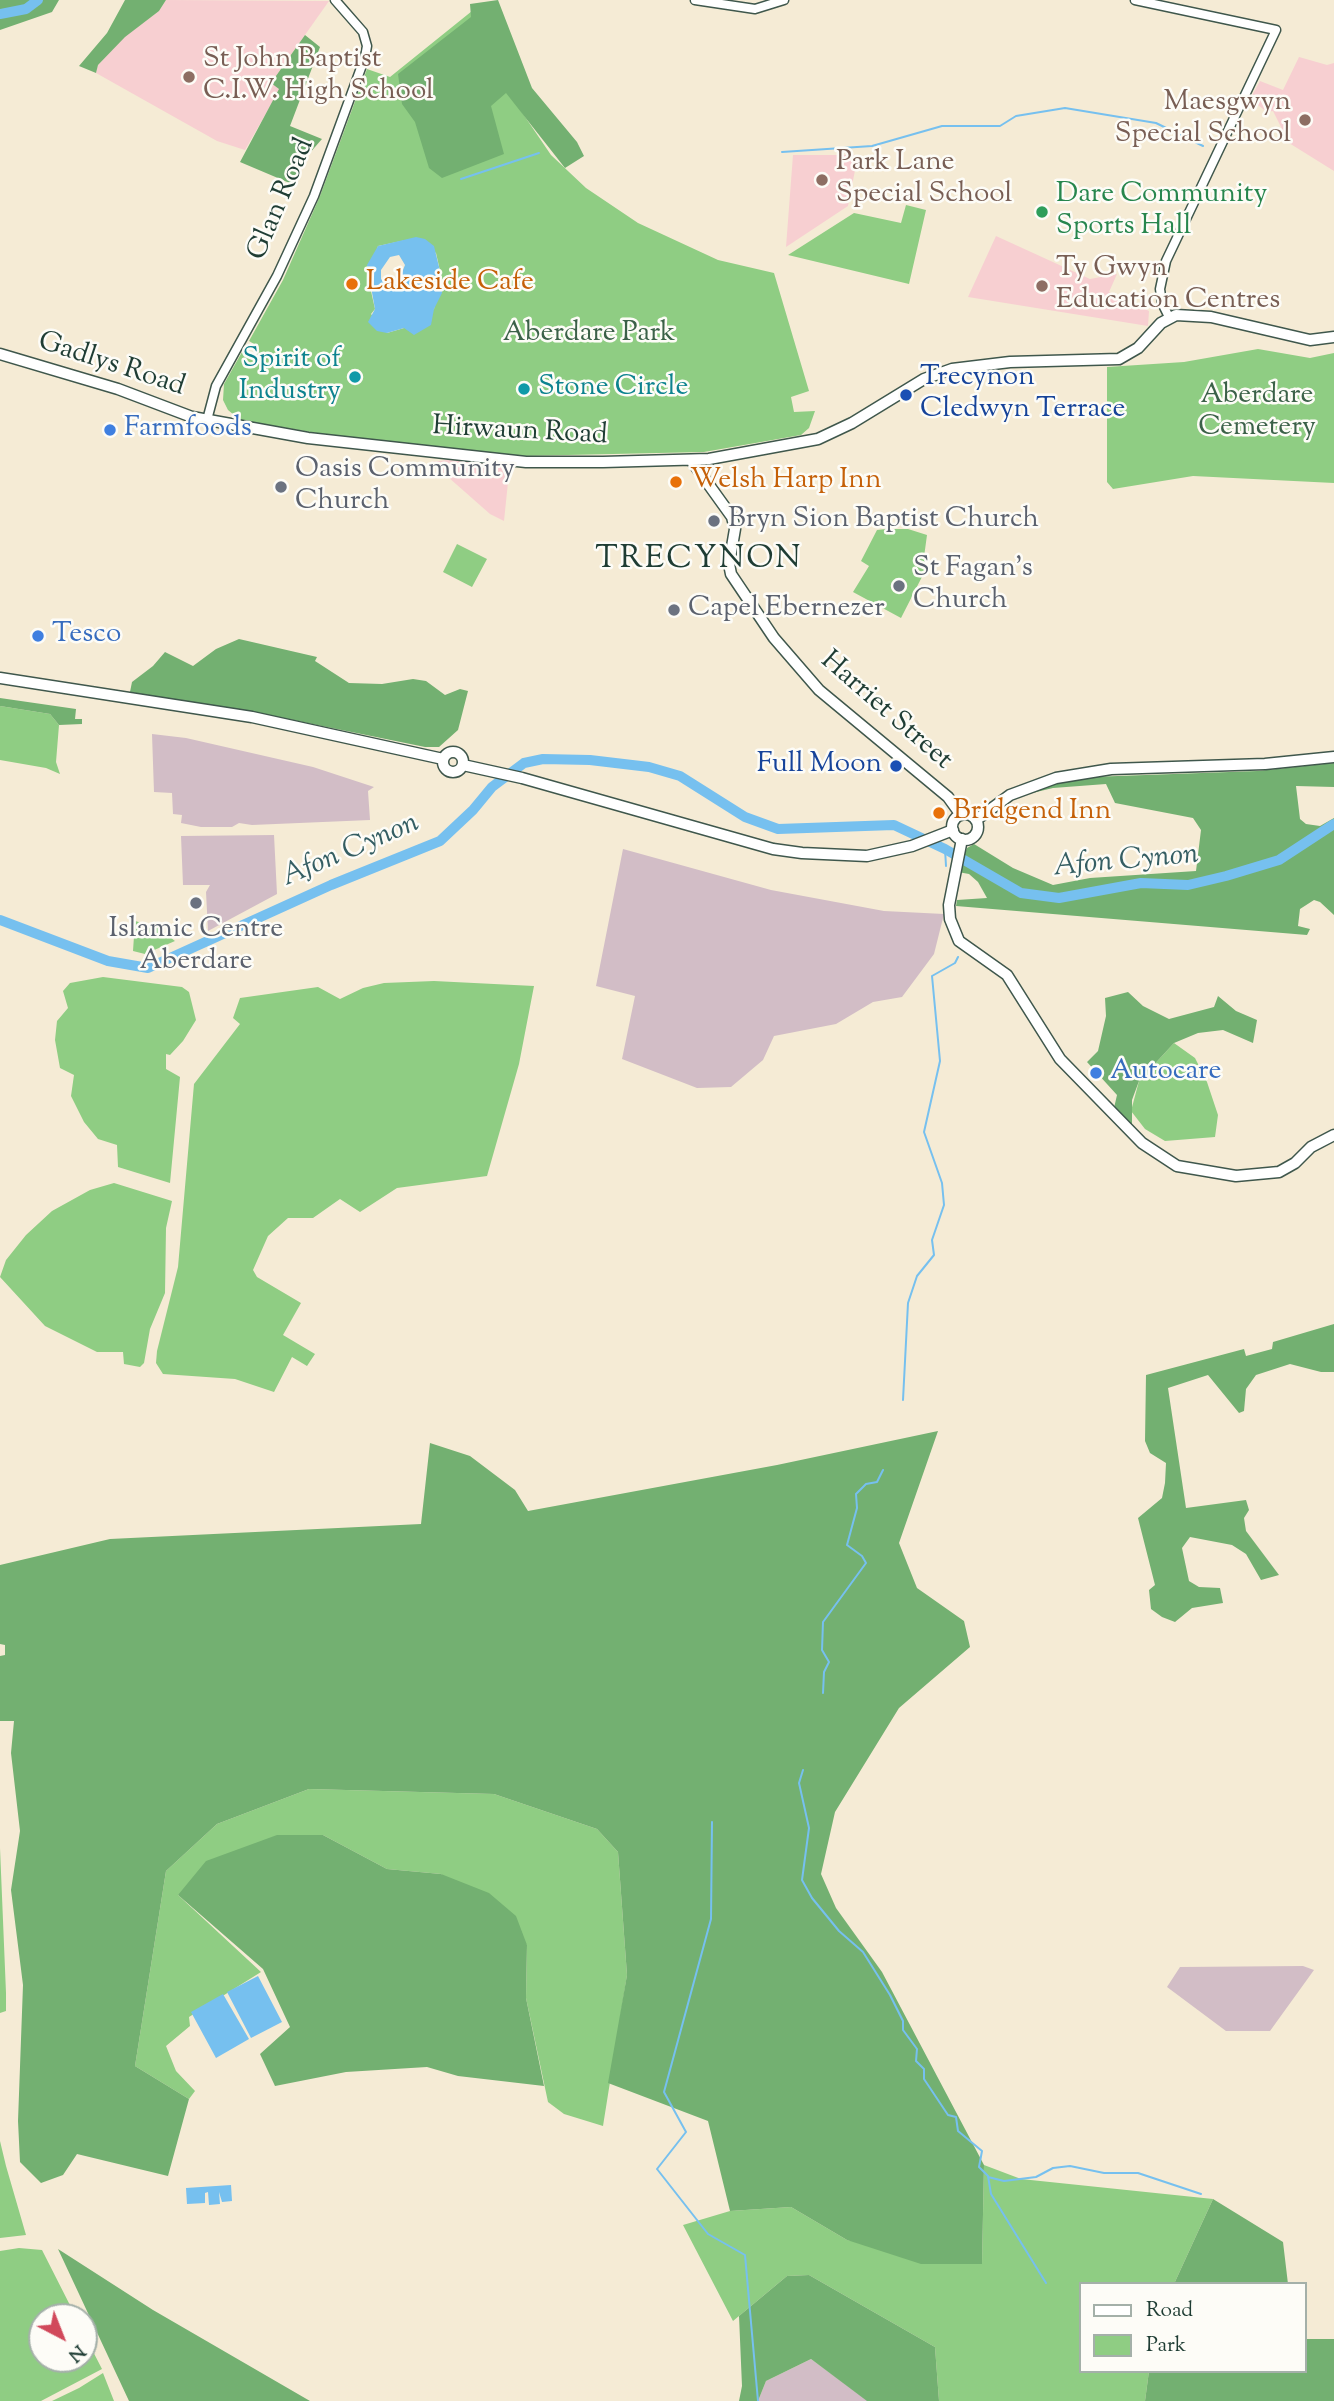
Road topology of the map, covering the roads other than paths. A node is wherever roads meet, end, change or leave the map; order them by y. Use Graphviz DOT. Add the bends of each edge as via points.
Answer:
graph roads {
  1 [pos="335,0"];
  2 [pos="695,0"];
  3 [pos="784,0"];
  4 [pos="1135,0"];
  5 [pos="1169,317"];
  6 [pos="1334,337"];
  7 [pos="0,354"];
  8 [pos="207,420"];
  9 [pos="691,460"];
  10 [pos="0,678"];
  11 [pos="1334,757"];
  12 [pos="961,815"];
  13 [pos="976,820"];
  14 [pos="953,830"];
  15 [pos="961,844"];
  16 [pos="1334,1135"];
  1 -- 8 [label="street, Glan Road" via="363,32 365,57 314,196 216,386"];
  2 -- 3 [label="street" via="755,9"];
  4 -- 5 [label="street" via="1276,30 1166,261 1160,289"];
  5 -- 6 [label="main road" via="1211,317 1310,340"];
  5 -- 9 [label="main road, Hirwaun Road" via="1138,348 1119,359 1010,362 952,369 924,379 830,435"];
  7 -- 8 [label="main road, Gadlys Road"];
  8 -- 9 [label="main road, Hirwaun Road" via="308,438 526,462"];
  9 -- 12 [label="main road, Harriet Street" via="732,517 731,575 774,638 819,690 948,797"];
  10 -- 14 [label="main road" via="252,718 443,759 449,772 463,765 498,772 773,849 866,856 912,846"];
  11 -- 13 [label="main road" via="1111,769 1056,778 1010,795"];
  12 -- 13 [label="main road"];
  12 -- 14 [label="main road" via="953,822"];
  13 -- 15 [label="main road" via="975,835"];
  14 -- 15 [label="main road"];
  15 -- 16 [label="main road" via="949,905 958,941 1007,975 1060,1059 1142,1143 1177,1166 1236,1176 1263,1175 1295,1163 1311,1147"];
}
